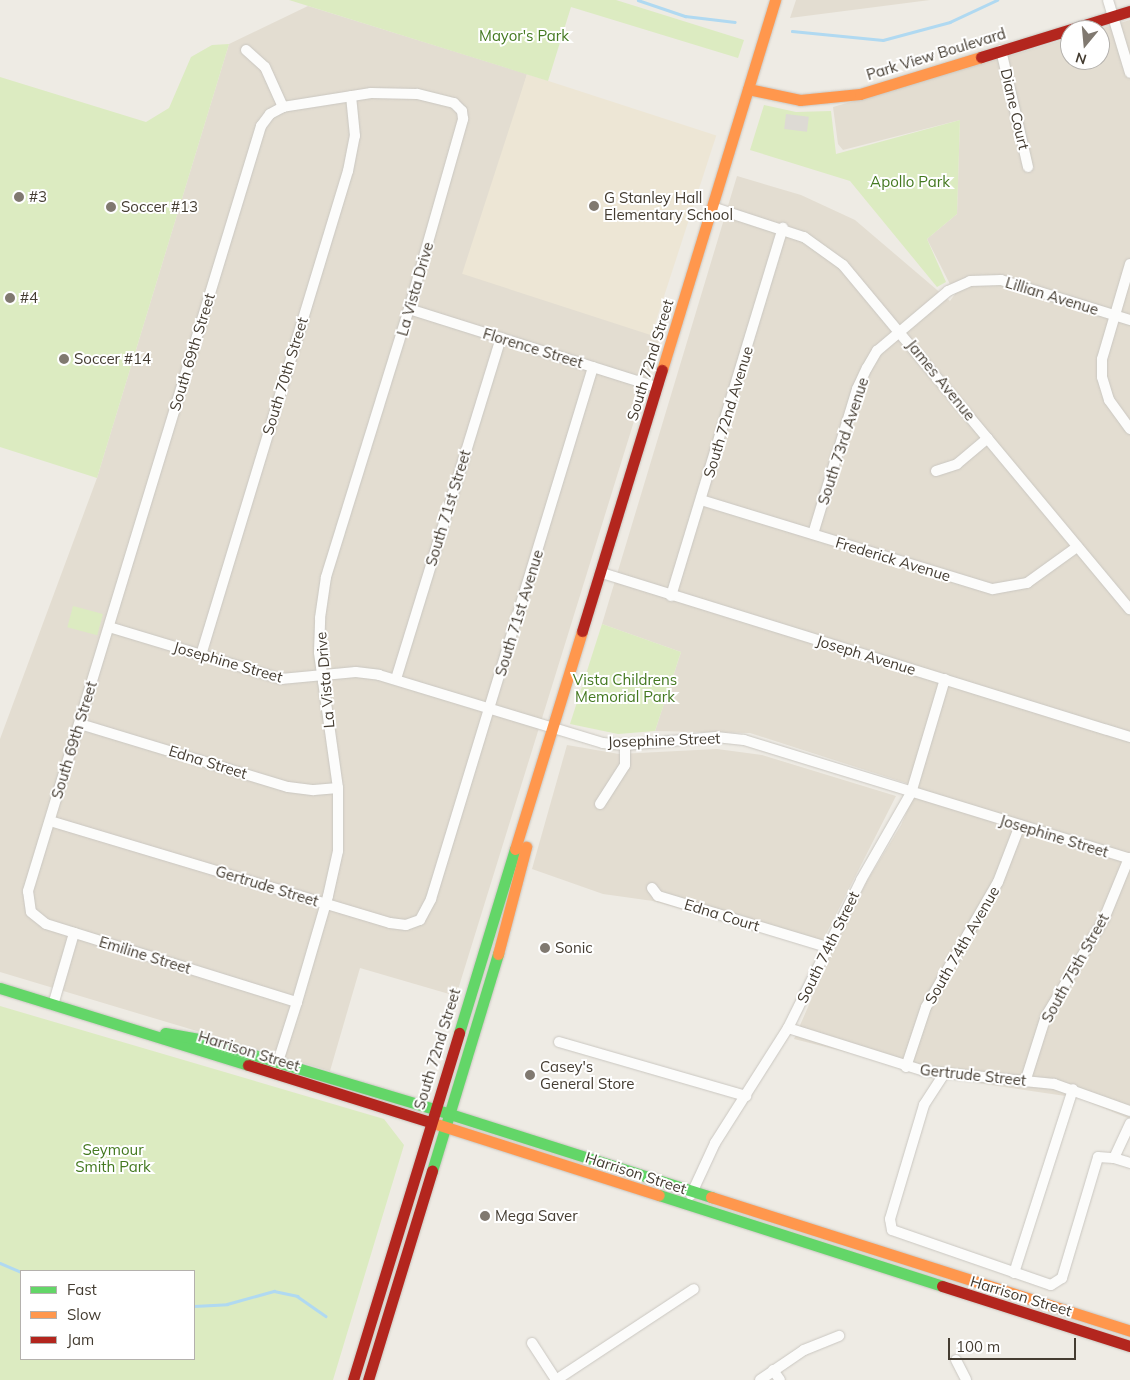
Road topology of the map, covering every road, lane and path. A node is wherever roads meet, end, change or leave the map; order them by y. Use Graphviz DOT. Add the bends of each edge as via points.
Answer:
graph roads {
  1 [pos="775,0"];
  2 [pos="1108,0"];
  3 [pos="1130,10"];
  4 [pos="1113,16"];
  5 [pos="246,50"];
  6 [pos="1001,50"];
  7 [pos="1130,73"];
  8 [pos="748,89"];
  9 [pos="351,96"];
  10 [pos="283,107"];
  11 [pos="1028,168"];
  12 [pos="712,207"];
  13 [pos="783,228"];
  14 [pos="1130,264"];
  15 [pos="409,309"];
  16 [pos="1113,315"];
  17 [pos="1130,320"];
  18 [pos="900,330"];
  19 [pos="501,338"];
  20 [pos="593,367"];
  21 [pos="658,387"];
  22 [pos="1130,429"];
  23 [pos="988,438"];
  24 [pos="936,471"];
  25 [pos="701,500"];
  26 [pos="813,534"];
  27 [pos="1076,547"];
  28 [pos="602,573"];
  29 [pos="672,596"];
  30 [pos="1130,609"];
  31 [pos="109,627"];
  32 [pos="201,655"];
  33 [pos="321,677"];
  34 [pos="396,679"];
  35 [pos="945,679"];
  36 [pos="489,708"];
  37 [pos="80,724"];
  38 [pos="554,728"];
  39 [pos="1130,737"];
  40 [pos="625,744"];
  41 [pos="338,788"];
  42 [pos="911,793"];
  43 [pos="600,804"];
  44 [pos="50,821"];
  45 [pos="1020,825"];
  46 [pos="443,859"];
  47 [pos="1130,859"];
  48 [pos="32,876"];
  49 [pos="652,888"];
  50 [pos="326,904"];
  51 [pos="74,933"];
  52 [pos="827,947"];
  53 [pos="0,988"];
  54 [pos="297,1002"];
  55 [pos="53,1005"];
  56 [pos="133,1028"];
  57 [pos="788,1028"];
  58 [pos="559,1042"];
  59 [pos="278,1062"];
  60 [pos="906,1067"];
  61 [pos="274,1074"];
  62 [pos="944,1074"];
  63 [pos="1026,1079"];
  64 [pos="1073,1090"];
  65 [pos="746,1096"];
  66 [pos="434,1109"];
  67 [pos="1130,1111"];
  68 [pos="449,1114"];
  69 [pos="430,1122"];
  70 [pos="1130,1124"];
  71 [pos="445,1127"];
  72 [pos="1114,1158"];
  73 [pos="1130,1163"];
  74 [pos="693,1192"];
  75 [pos="687,1206"];
  76 [pos="1014,1273"];
  77 [pos="694,1289"];
  78 [pos="1130,1331"];
  79 [pos="839,1336"];
  80 [pos="532,1342"];
  81 [pos="1130,1346"];
  82 [pos="956,1360"];
  83 [pos="773,1370"];
  84 [pos="353,1380"];
  85 [pos="368,1380"];
  86 [pos="556,1380"];
  87 [pos="760,1380"];
  88 [pos="780,1380"];
  89 [pos="966,1380"];
  1 -- 8 [label="main road, South 72nd Street"];
  2 -- 4 [label="street"];
  3 -- 4 [label="main road, Park View Boulevard"];
  4 -- 6 [label="main road, Park View Boulevard"];
  4 -- 7 [label="street"];
  5 -- 10 [label="street" via="266,67"];
  6 -- 8 [label="main road, Park View Boulevard" via="860,94 824,100 781,99"];
  6 -- 11 [label="street, Diane Court"];
  8 -- 12 [label="main road, South 72nd Street"];
  9 -- 10 [label="street"];
  9 -- 15 [label="street, La Vista Drive" via="417,94 450,102 460,109 461,129"];
  9 -- 32 [label="street, South 70th Street" via="355,126 350,162"];
  10 -- 31 [label="street, South 69th Street" via="267,117 257,136"];
  12 -- 13 [label="street, James Avenue"];
  12 -- 21 [label="main road, South 72nd Street"];
  13 -- 18 [label="street, James Avenue" via="804,237 843,265"];
  13 -- 25 [label="street, South 72nd Avenue"];
  14 -- 16 [label="street"];
  15 -- 19 [label="street, Florence Street"];
  15 -- 33 [label="street, La Vista Drive" via="326,577 319,630"];
  16 -- 17 [label="street, Lillian Avenue"];
  16 -- 18 [label="street, Lillian Avenue" via="1011,283 988,279 952,288"];
  16 -- 22 [label="street" via="1102,359 1102,377 1109,400"];
  18 -- 23 [label="street, James Avenue"];
  18 -- 26 [label="street, South 73rd Avenue" via="877,351 857,389"];
  19 -- 20 [label="street, Florence Street"];
  19 -- 34 [label="street, South 71st Street"];
  20 -- 21 [label="street, Florence Street"];
  20 -- 36 [label="street, South 71st Avenue"];
  21 -- 28 [label="main road, South 72nd Street"];
  23 -- 24 [label="street" via="957,464"];
  23 -- 27 [label="street, James Avenue"];
  25 -- 26 [label="street, Frederick Avenue"];
  25 -- 29 [label="street, South 72nd Avenue"];
  26 -- 27 [label="street, Frederick Avenue" via="993,589 1026,583"];
  27 -- 30 [label="street, James Avenue"];
  28 -- 29 [label="street, Joseph Avenue"];
  28 -- 38 [label="main road, South 72nd Street"];
  29 -- 35 [label="street, Joseph Avenue"];
  31 -- 32 [label="street, Josephine Street"];
  31 -- 37 [label="street, South 69th Street"];
  32 -- 33 [label="street, Josephine Street" via="274,677"];
  33 -- 34 [label="street, Josephine Street" via="363,673"];
  33 -- 41 [label="street, La Vista Drive"];
  34 -- 36 [label="street, Josephine Street"];
  35 -- 39 [label="street, Joseph Avenue"];
  35 -- 42 [label="street, South 74th Street"];
  36 -- 38 [label="street, Josephine Street"];
  36 -- 46 [label="street, South 71st Avenue"];
  37 -- 41 [label="street, Edna Street" via="288,787"];
  37 -- 44 [label="street, South 69th Street"];
  38 -- 40 [label="street, Josephine Street" via="602,743"];
  38 -- 66 [label="main road, South 72nd Street"];
  38 -- 68 [label="main road, South 72nd Street" via="498,954"];
  40 -- 42 [label="street, Josephine Street" via="706,738 744,740"];
  40 -- 43 [label="street" via="625,765"];
  41 -- 50 [label="street, La Vista Drive" via="338,851"];
  42 -- 45 [label="street, Josephine Street"];
  42 -- 52 [label="street, South 74th Street"];
  44 -- 48 [label="street, South 69th Street"];
  44 -- 50 [label="street, Gertrude Street"];
  45 -- 47 [label="street, Josephine Street"];
  45 -- 60 [label="street, South 74th Avenue" via="998,882 926,1008"];
  46 -- 50 [label="street, Gertrude Street" via="428,909 415,922 396,925"];
  47 -- 63 [label="street, South 75th Street" via="1104,919 1046,1016"];
  48 -- 51 [label="street, Emiline Street" via="28,899 33,915 46,924"];
  49 -- 52 [label="street, Edna Court" via="658,896"];
  50 -- 54 [label="street, La Vista Drive"];
  51 -- 54 [label="street, Emiline Street"];
  51 -- 55 [label="street"];
  52 -- 57 [label="street, South 74th Street"];
  53 -- 55 [label="main road, Harrison Street"];
  54 -- 59 [label="street, La Vista Drive"];
  55 -- 56 [label="main road, Harrison Street"];
  56 -- 59 [label="main road, Harrison Street" via="204,1040"];
  56 -- 61 [label="main road, Harrison Street" via="200,1053"];
  57 -- 60 [label="street, Gertrude Street"];
  57 -- 65 [label="street, South 74th Street"];
  58 -- 65 [label="street"];
  59 -- 61 [label="street, La Vista Drive"];
  59 -- 66 [label="main road, Harrison Street"];
  60 -- 62 [label="street, Gertrude Street"];
  61 -- 69 [label="main road, Harrison Street"];
  62 -- 63 [label="street, Gertrude Street"];
  62 -- 76 [label="street" via="924,1105 890,1218 892,1230"];
  63 -- 64 [label="street, Gertrude Street"];
  64 -- 67 [label="street, Gertrude Street"];
  64 -- 76 [label="street"];
  65 -- 74 [label="street, South 74th Street" via="715,1143"];
  66 -- 68 [label="main road, Harrison Street"];
  66 -- 69 [label="main road, South 72nd Street"];
  68 -- 71 [label="main road, South 72nd Street"];
  68 -- 74 [label="main road, Harrison Street"];
  69 -- 71 [label="main road, Harrison Street"];
  69 -- 84 [label="main road, South 72nd Street"];
  70 -- 72 [label="street"];
  71 -- 75 [label="main road, Harrison Street"];
  71 -- 85 [label="main road, South 72nd Street"];
  72 -- 73 [label="street"];
  72 -- 76 [label="street" via="1098,1157 1062,1278 1051,1285"];
  74 -- 75 [label="street, South 74th Street"];
  74 -- 78 [label="main road, Harrison Street"];
  75 -- 81 [label="main road, Harrison Street"];
  77 -- 86 [label="street"];
  79 -- 83 [label="street" via="813,1345"];
  80 -- 86 [label="street"];
  82 -- 89 [label="street"];
  83 -- 87 [label="street"];
  83 -- 88 [label="street"];
}
